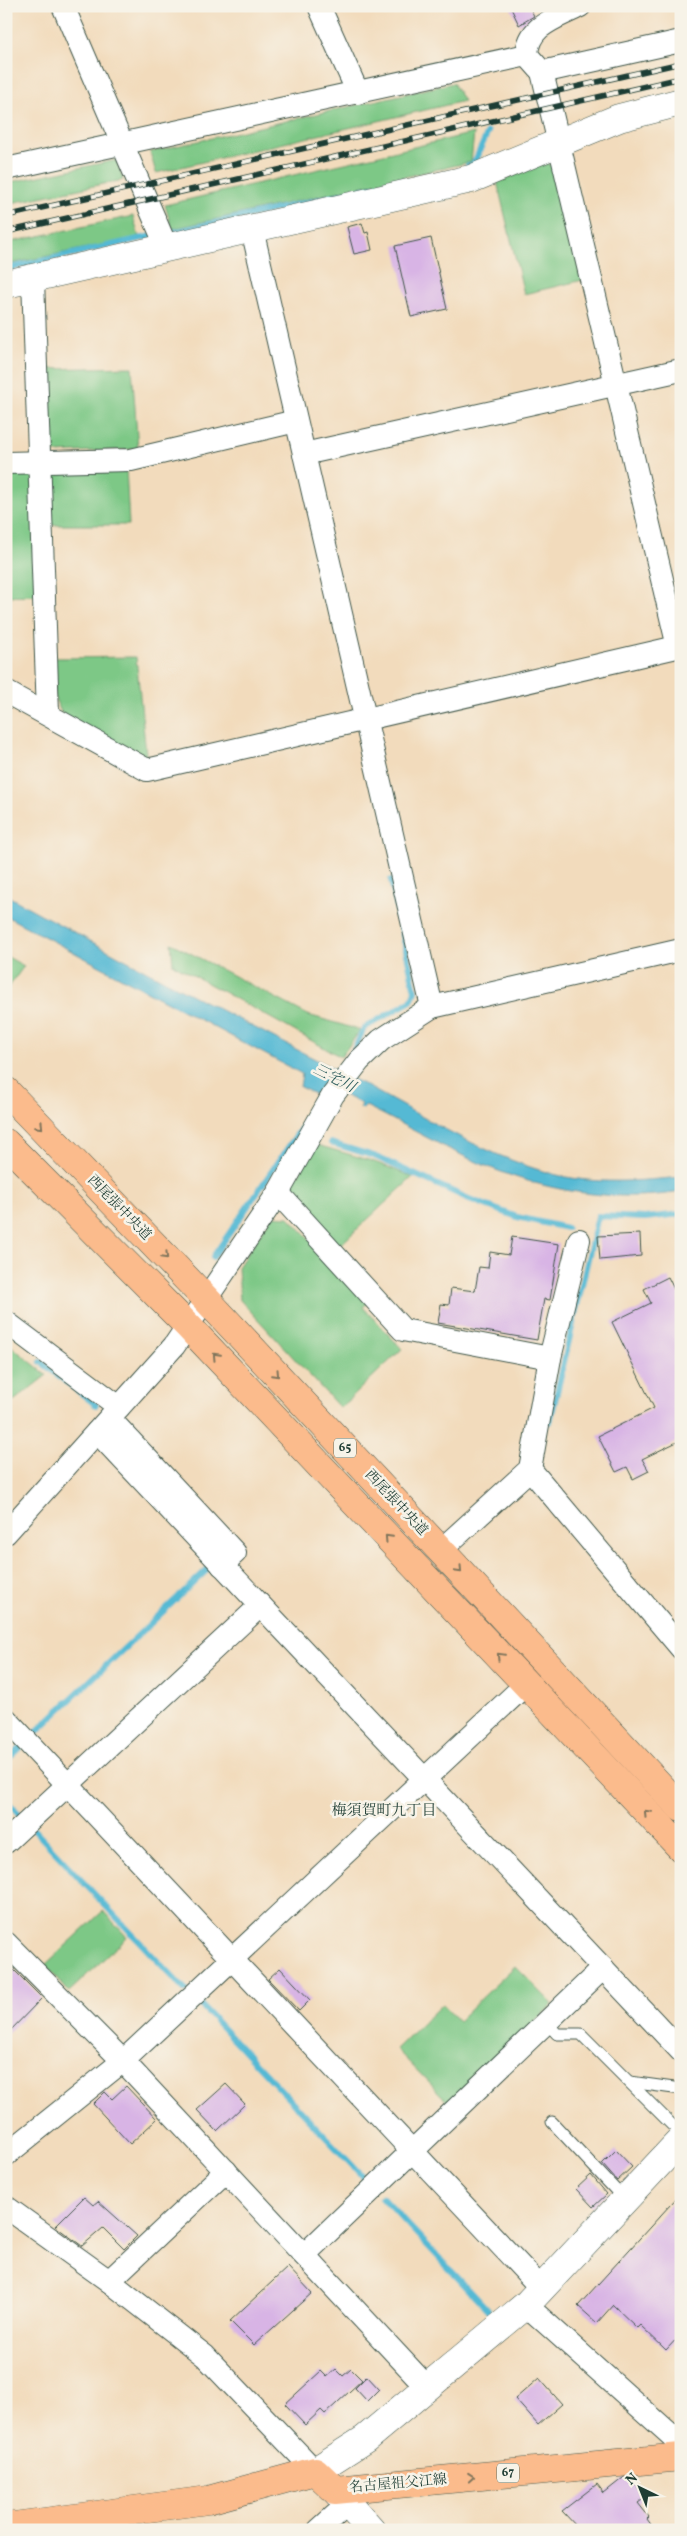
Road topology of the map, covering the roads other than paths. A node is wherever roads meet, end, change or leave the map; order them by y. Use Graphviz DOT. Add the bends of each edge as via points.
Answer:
graph roads {
  1 [pos="63,6"];
  2 [pos="319,6"];
  3 [pos="580,6"];
  4 [pos="555,12"];
  5 [pos="681,40"];
  6 [pos="527,55"];
  7 [pos="542,72"];
  8 [pos="358,93"];
  9 [pos="681,102"];
  10 [pos="124,144"];
  11 [pos="559,144"];
  12 [pos="6,169"];
  13 [pos="252,229"];
  14 [pos="167,248"];
  15 [pos="33,279"];
  16 [pos="6,284"];
  17 [pos="681,370"];
  18 [pos="616,385"];
  19 [pos="296,421"];
  20 [pos="304,454"];
  21 [pos="40,462"];
  22 [pos="6,463"];
  23 [pos="679,646"];
  24 [pos="6,692"];
  25 [pos="48,714"];
  26 [pos="366,721"];
  27 [pos="681,950"];
  28 [pos="432,1008"];
  29 [pos="6,1091"];
  30 [pos="6,1142"];
  31 [pos="278,1193"];
  32 [pos="579,1240"];
  33 [pos="206,1299"];
  34 [pos="6,1322"];
  35 [pos="188,1326"];
  36 [pos="550,1358"];
  37 [pos="109,1419"];
  38 [pos="530,1469"];
  39 [pos="6,1533"];
  40 [pos="441,1550"];
  41 [pos="260,1606"];
  42 [pos="681,1648"];
  43 [pos="526,1684"];
  44 [pos="6,1719"];
  45 [pos="424,1779"];
  46 [pos="68,1785"];
  47 [pos="681,1808"];
  48 [pos="6,1842"];
  49 [pos="681,1848"];
  50 [pos="6,1943"];
  51 [pos="232,1959"];
  52 [pos="603,1968"];
  53 [pos="546,2023"];
  54 [pos="681,2052"];
  55 [pos="123,2062"];
  56 [pos="630,2082"];
  57 [pos="681,2089"];
  58 [pos="552,2122"];
  59 [pos="676,2147"];
  60 [pos="413,2151"];
  61 [pos="6,2155"];
  62 [pos="226,2171"];
  63 [pos="625,2200"];
  64 [pos="6,2207"];
  65 [pos="304,2255"];
  66 [pos="109,2281"];
  67 [pos="534,2297"];
  68 [pos="428,2388"];
  69 [pos="681,2444"];
  70 [pos="681,2457"];
  71 [pos="315,2471"];
  72 [pos="342,2497"];
  73 [pos="6,2527"];
  74 [pos="320,2530"];
  75 [pos="372,2530"];
  1 -- 10 [label="street"];
  2 -- 8 [label="street"];
  3 -- 4 [label="street"];
  4 -- 6 [label="street" via="527,41"];
  5 -- 7 [label="street"];
  6 -- 7 [label="street"];
  6 -- 8 [label="street"];
  7 -- 11 [label="street"];
  8 -- 10 [label="street"];
  9 -- 11 [label="street" via="618,118"];
  10 -- 12 [label="street"];
  10 -- 14 [label="street"];
  11 -- 13 [label="street" via="471,179"];
  11 -- 18 [label="street"];
  13 -- 14 [label="street"];
  13 -- 19 [label="street"];
  14 -- 15 [label="street"];
  15 -- 16 [label="street"];
  15 -- 21 [label="street"];
  17 -- 18 [label="street"];
  18 -- 20 [label="street"];
  18 -- 23 [label="street"];
  19 -- 20 [label="street"];
  19 -- 21 [label="street" via="131,460"];
  20 -- 26 [label="street"];
  21 -- 22 [label="street"];
  21 -- 25 [label="street"];
  23 -- 26 [label="street"];
  24 -- 25 [label="street"];
  25 -- 26 [label="street" via="147,770"];
  26 -- 28 [label="street"];
  27 -- 28 [label="street"];
  28 -- 31 [label="street" via="381,1040 350,1071"];
  29 -- 33 [label="main road, 西尾張中央道 / 65, one-way"];
  30 -- 35 [label="main road, 65"];
  31 -- 33 [label="street"];
  31 -- 36 [label="street" via="403,1330"];
  32 -- 36 [label="street"];
  33 -- 35 [label="street"];
  33 -- 40 [label="main road, 西尾張中央道 / 65, one-way"];
  34 -- 37 [label="street"];
  35 -- 37 [label="street"];
  43 -- 35 [label="main road, 65, one-way"];
  36 -- 38 [label="street"];
  37 -- 39 [label="street"];
  37 -- 41 [label="street" via="222,1565"];
  38 -- 40 [label="street"];
  38 -- 42 [label="street"];
  40 -- 47 [label="main road, 西尾張中央道 / 65, one-way"];
  41 -- 45 [label="street"];
  41 -- 46 [label="street"];
  43 -- 45 [label="street"];
  49 -- 43 [label="main road, 65, one-way"];
  44 -- 46 [label="street"];
  45 -- 51 [label="street"];
  45 -- 52 [label="street"];
  46 -- 48 [label="street"];
  46 -- 51 [label="street"];
  50 -- 55 [label="street"];
  51 -- 55 [label="street"];
  51 -- 60 [label="street"];
  52 -- 53 [label="street"];
  52 -- 54 [label="street"];
  53 -- 56 [label="lane" via="557,2034 581,2034"];
  53 -- 60 [label="street"];
  55 -- 61 [label="street"];
  55 -- 62 [label="street"];
  56 -- 57 [label="lane"];
  56 -- 59 [label="lane"];
  58 -- 63 [label="lane"];
  59 -- 63 [label="street"];
  60 -- 65 [label="street"];
  60 -- 67 [label="street"];
  62 -- 65 [label="street"];
  62 -- 66 [label="street"];
  63 -- 67 [label="street"];
  64 -- 66 [label="street"];
  65 -- 68 [label="street"];
  66 -- 71 [label="street" via="205,2356"];
  67 -- 68 [label="street"];
  67 -- 69 [label="street"];
  68 -- 71 [label="street" via="365,2439"];
  72 -- 70 [label="main road, 名古屋祖父江線 / 67, one-way"];
  71 -- 72 [label="main road, 名古屋祖父江線"];
  71 -- 73 [label="main road" via="208,2500"];
  72 -- 74 [label="street"];
  72 -- 75 [label="street"];
}
